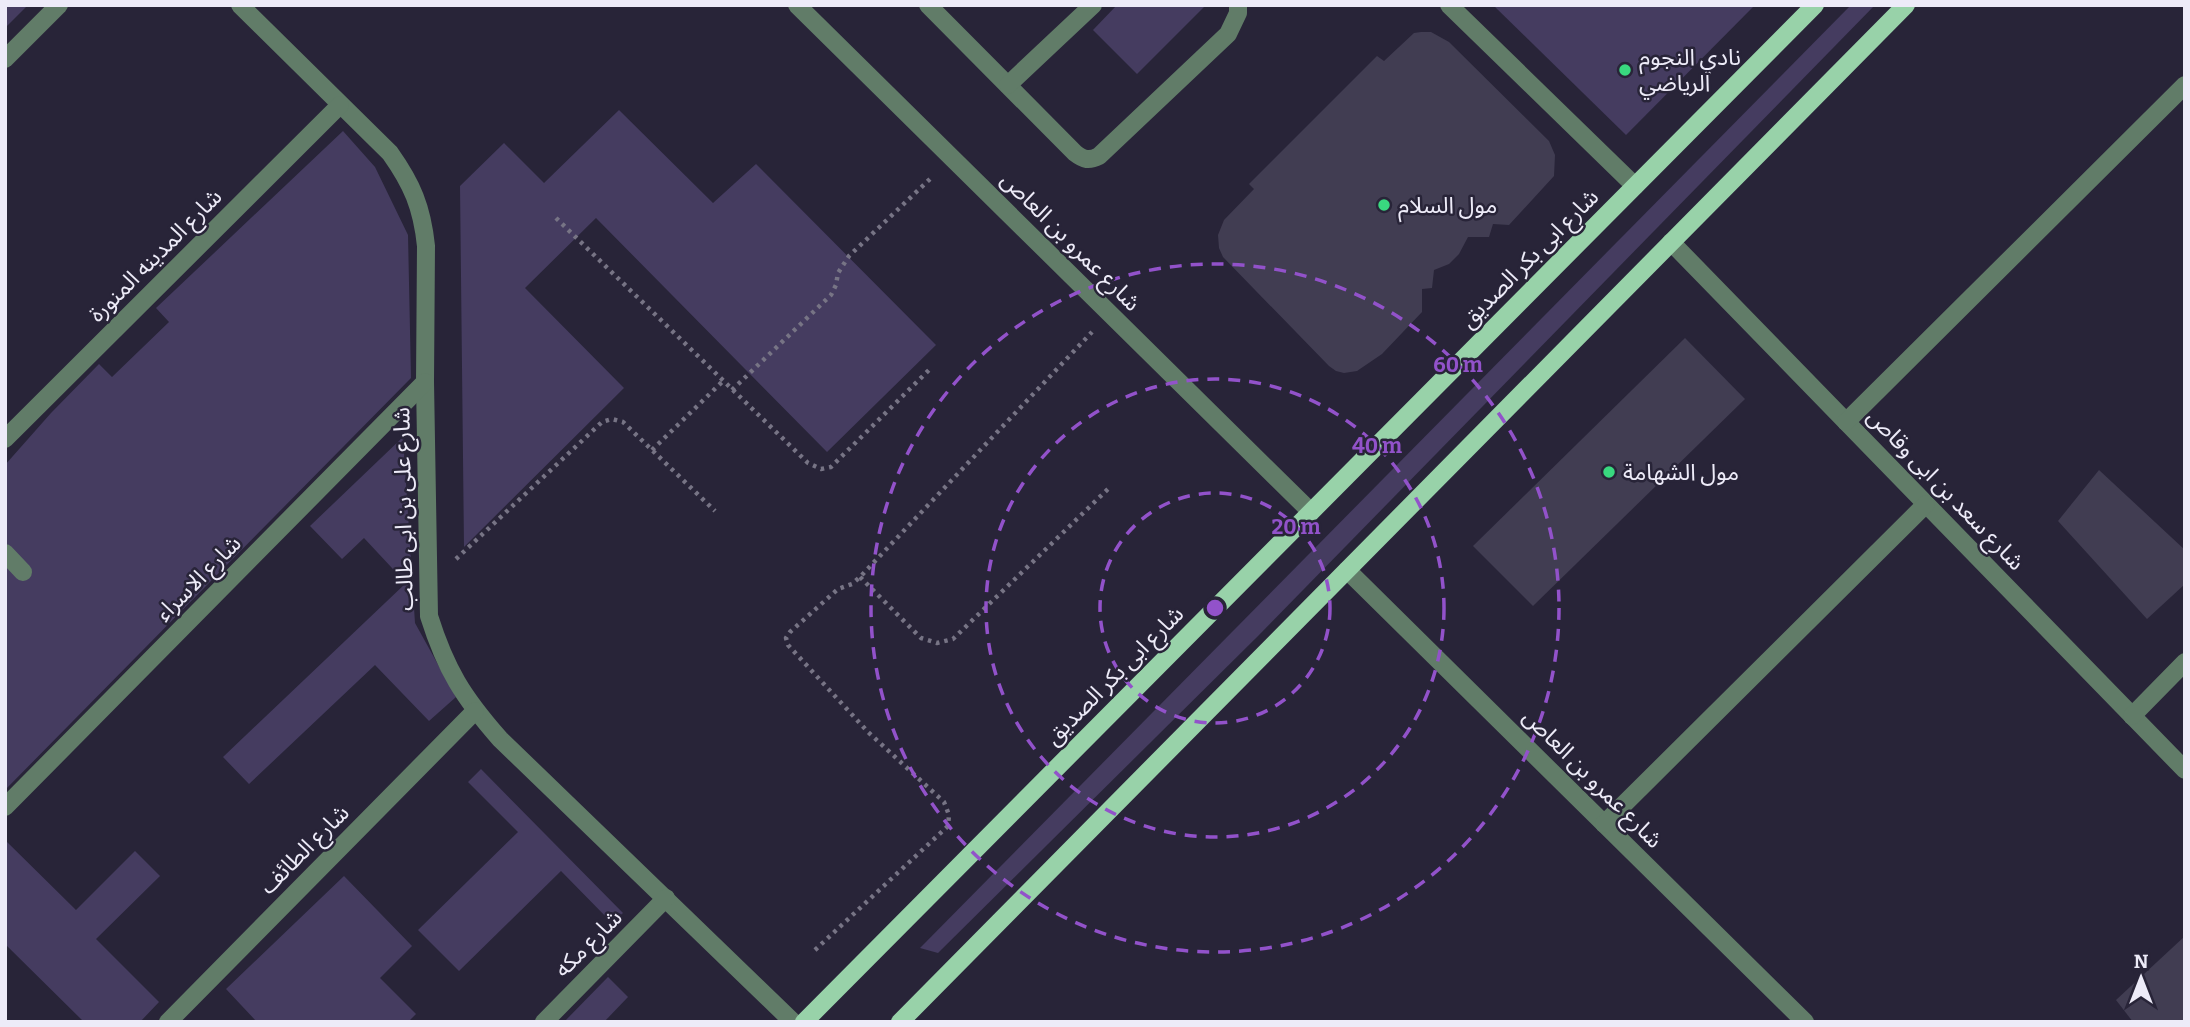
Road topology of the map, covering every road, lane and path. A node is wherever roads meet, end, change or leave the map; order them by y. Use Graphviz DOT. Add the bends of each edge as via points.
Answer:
graph roads {
  1 [pos="59,5"];
  2 [pos="240,5"];
  3 [pos="797,5"];
  4 [pos="928,5"];
  5 [pos="1093,5"];
  6 [pos="1238,5"];
  7 [pos="1449,5"];
  8 [pos="1815,5"];
  9 [pos="1906,5"];
  10 [pos="5,59"];
  11 [pos="1008,85"];
  12 [pos="2185,85"];
  13 [pos="340,105"];
  14 [pos="952,158"];
  15 [pos="1635,186"];
  16 [pos="556,218"];
  17 [pos="1671,242"];
  18 [pos="1110,313"];
  19 [pos="931,368"];
  20 [pos="723,381"];
  21 [pos="425,382"];
  22 [pos="732,390"];
  23 [pos="1846,422"];
  24 [pos="5,439"];
  25 [pos="652,450"];
  26 [pos="1109,488"];
  27 [pos="1926,504"];
  28 [pos="715,511"];
  29 [pos="1311,512"];
  30 [pos="5,553"];
  31 [pos="1347,570"];
  32 [pos="23,572"];
  33 [pos="860,577"];
  34 [pos="428,586"];
  35 [pos="2185,662"];
  36 [pos="475,711"];
  37 [pos="2132,716"];
  38 [pos="2185,770"];
  39 [pos="5,807"];
  40 [pos="1604,824"];
  41 [pos="666,898"];
  42 [pos="815,950"];
  43 [pos="169,1022"];
  44 [pos="544,1022"];
  45 [pos="793,1022"];
  46 [pos="804,1022"];
  47 [pos="900,1022"];
  48 [pos="1805,1022"];
  1 -- 10 [label="street"];
  2 -- 13 [label="street, شارع على بن ابى طالب"];
  3 -- 14 [label="street, شارع عمرو بن العاص"];
  4 -- 11 [label="street"];
  5 -- 11 [label="street"];
  6 -- 11 [label="street" via="1228,34 1091,160 1075,153"];
  7 -- 15 [label="street"];
  8 -- 15 [label="main road, شارع ابى بكر الصديق"];
  9 -- 17 [label="main road"];
  12 -- 23 [label="street"];
  13 -- 21 [label="street, شارع على بن ابى طالب" via="390,153 418,202 426,246"];
  13 -- 24 [label="street, شارع المدينه المنورة"];
  14 -- 18 [label="street, شارع عمرو بن العاص"];
  14 -- 22 [label="path" via="849,256 831,295"];
  15 -- 29 [label="main road, شارع ابى بكر الصديق"];
  16 -- 20 [label="path"];
  17 -- 23 [label="street, شارع سعد بن ابى وقاص"];
  17 -- 31 [label="main road"];
  18 -- 29 [label="street, شارع عمرو بن العاص"];
  18 -- 33 [label="path"];
  19 -- 22 [label="path" via="831,467 821,469 808,463"];
  20 -- 22 [label="path"];
  20 -- 25 [label="path"];
  21 -- 34 [label="street, شارع على بن ابى طالب"];
  21 -- 39 [label="street, شارع الاسراء"];
  23 -- 27 [label="street, شارع سعد بن ابى وقاص"];
  25 -- 28 [label="path"];
  25 -- 34 [label="path" via="623,422 602,422"];
  26 -- 33 [label="path" via="953,639 937,643 921,638"];
  27 -- 37 [label="street, شارع سعد بن ابى وقاص"];
  27 -- 40 [label="street"];
  29 -- 46 [label="main road, شارع ابى بكر الصديق"];
  30 -- 32 [label="street"];
  31 -- 40 [label="street, شارع عمرو بن العاص"];
  31 -- 47 [label="main road"];
  33 -- 42 [label="path" via="838,589 790,632 788,645 868,732 944,802 948,826"];
  34 -- 36 [label="street, شارع على بن ابى طالب" via="429,616 439,648"];
  35 -- 37 [label="street"];
  36 -- 41 [label="street, شارع على بن ابى طالب"];
  36 -- 43 [label="street, شارع الطائف"];
  37 -- 38 [label="street, شارع سعد بن ابى وقاص"];
  40 -- 48 [label="street, شارع عمرو بن العاص"];
  41 -- 44 [label="street, شارع مكه"];
  41 -- 45 [label="street, شارع على بن ابى طالب"];
}
